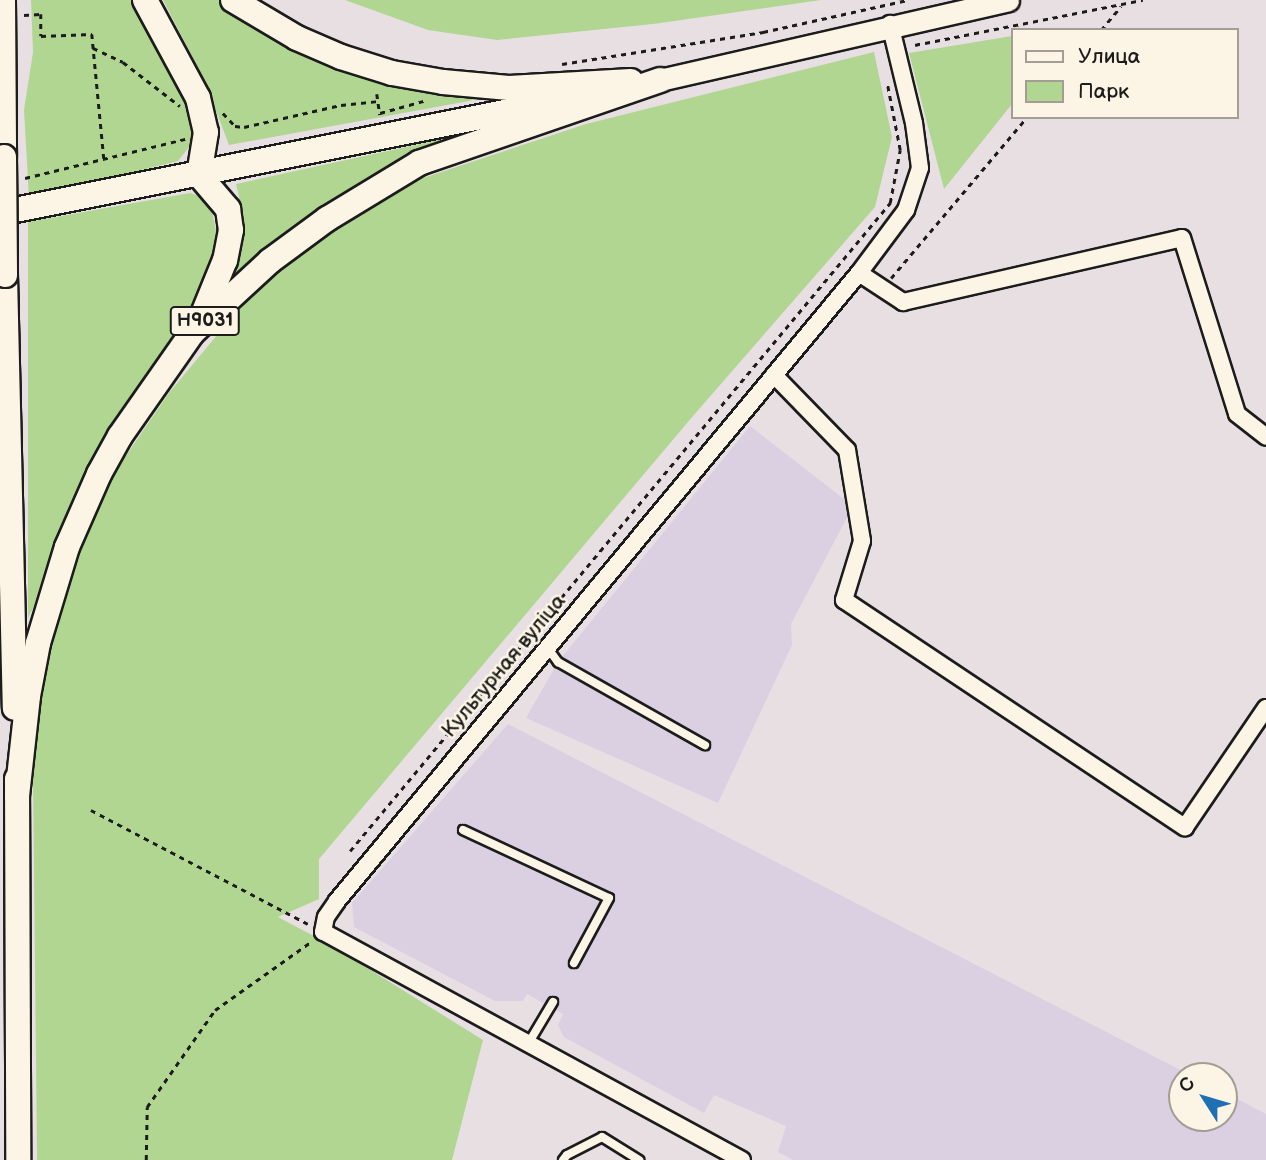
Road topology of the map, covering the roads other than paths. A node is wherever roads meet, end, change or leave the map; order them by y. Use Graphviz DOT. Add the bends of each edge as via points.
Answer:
graph roads {
  1 [pos="3,0"];
  2 [pos="145,0"];
  3 [pos="233,0"];
  4 [pos="1008,0"];
  5 [pos="890,24"];
  6 [pos="660,80"];
  7 [pos="199,175"];
  8 [pos="0,213"];
  9 [pos="859,273"];
  10 [pos="192,333"];
  11 [pos="774,375"];
  12 [pos="1266,437"];
  13 [pos="547,647"];
  14 [pos="1266,708"];
  15 [pos="705,745"];
  16 [pos="17,796"];
  17 [pos="463,830"];
  18 [pos="574,963"];
  19 [pos="553,1002"];
  20 [pos="527,1046"];
  21 [pos="18,1160"];
  22 [pos="563,1160"];
  23 [pos="639,1160"];
  24 [pos="742,1160"];
  1 -- 16 [label="highway, bridge"];
  2 -- 7 [label="highway" via="198,98 206,132"];
  3 -- 6 [label="highway, Н9031" via="297,37 392,73 509,88"];
  4 -- 5 [label="main road, Н9031"];
  5 -- 6 [label="main road, Н9031"];
  5 -- 9 [label="street, Культурная вуліца" via="920,168 906,210"];
  6 -- 7 [label="highway, Н9031"];
  6 -- 10 [label="highway, Н9031" via="419,163 327,219 271,261"];
  7 -- 8 [label="highway, Н9031"];
  7 -- 10 [label="highway, Н9031" via="229,209 231,230 213,296"];
  9 -- 11 [label="street, Культурная вуліца"];
  9 -- 12 [label="street" via="903,302 1182,238 1237,414"];
  10 -- 16 [label="highway, Н9031" via="120,436 67,547 38,643"];
  11 -- 13 [label="street, Культурная вуліца"];
  11 -- 14 [label="street" via="847,450 862,541 844,600 1185,827"];
  13 -- 15 [label="lane" via="558,662"];
  13 -- 20 [label="street, Культурная вуліца" via="337,901 323,932"];
  16 -- 21 [label="highway"];
  17 -- 18 [label="lane" via="610,898"];
  19 -- 20 [label="lane"];
  20 -- 24 [label="street"];
  22 -- 23 [label="lane" via="602,1137"];
}
